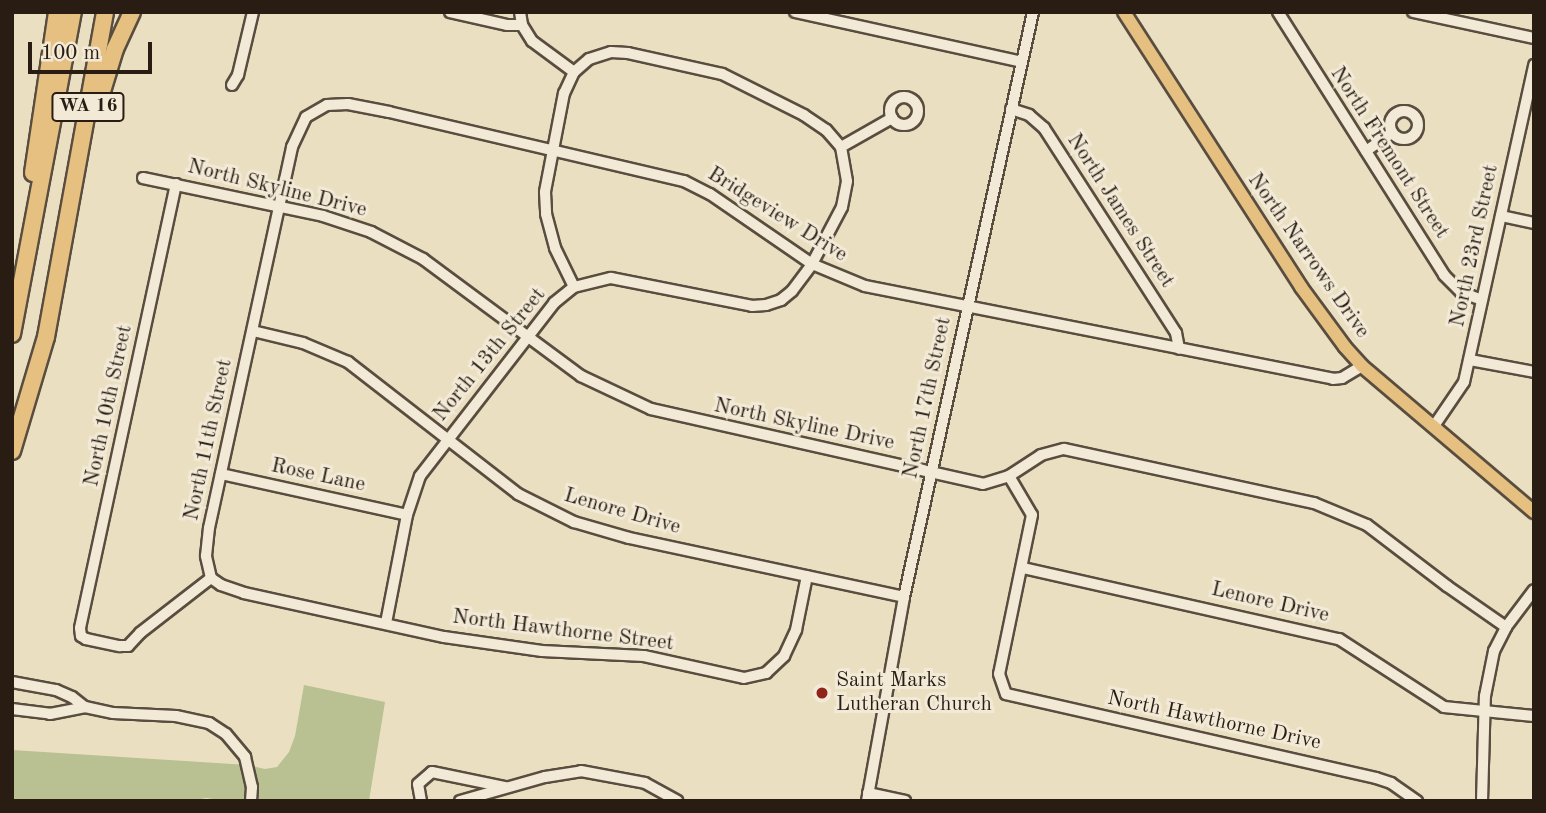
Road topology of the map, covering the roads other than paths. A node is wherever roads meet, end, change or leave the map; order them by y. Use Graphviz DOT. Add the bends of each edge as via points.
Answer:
graph roads {
  1 [pos="57,12"];
  2 [pos="73,12"];
  3 [pos="104,12"];
  4 [pos="132,12"];
  5 [pos="253,12"];
  6 [pos="450,12"];
  7 [pos="520,12"];
  8 [pos="795,12"];
  9 [pos="1033,12"];
  10 [pos="1124,12"];
  11 [pos="1278,12"];
  12 [pos="1413,12"];
  13 [pos="522,25"];
  14 [pos="1534,38"];
  15 [pos="1022,62"];
  16 [pos="1534,65"];
  17 [pos="574,72"];
  18 [pos="232,85"];
  19 [pos="1011,109"];
  20 [pos="892,118"];
  21 [pos="1392,134"];
  22 [pos="841,147"];
  23 [pos="554,151"];
  24 [pos="1366,151"];
  25 [pos="143,178"];
  26 [pos="176,184"];
  27 [pos="71,201"];
  28 [pos="281,206"];
  29 [pos="1501,216"];
  30 [pos="1534,223"];
  31 [pos="812,264"];
  32 [pos="574,287"];
  33 [pos="1482,300"];
  34 [pos="12,307"];
  35 [pos="967,307"];
  36 [pos="253,331"];
  37 [pos="12,334"];
  38 [pos="527,337"];
  39 [pos="1180,349"];
  40 [pos="1470,360"];
  41 [pos="1362,366"];
  42 [pos="1534,372"];
  43 [pos="1434,426"];
  44 [pos="448,438"];
  45 [pos="12,451"];
  46 [pos="220,474"];
  47 [pos="932,474"];
  48 [pos="1009,476"];
  49 [pos="1534,512"];
  50 [pos="407,516"];
  51 [pos="1023,568"];
  52 [pos="807,576"];
  53 [pos="211,578"];
  54 [pos="1534,590"];
  55 [pos="904,597"];
  56 [pos="386,624"];
  57 [pos="1506,626"];
  58 [pos="12,682"];
  59 [pos="85,707"];
  60 [pos="12,709"];
  61 [pos="1486,713"];
  62 [pos="1534,716"];
  63 [pos="508,788"];
  64 [pos="868,797"];
  65 [pos="251,801"];
  66 [pos="421,801"];
  67 [pos="460,801"];
  68 [pos="677,801"];
  69 [pos="905,801"];
  70 [pos="1417,801"];
  71 [pos="1482,801"];
  1 -- 34 [label="highway"];
  2 -- 37 [label="highway, WA 16"];
  3 -- 27 [label="highway, WA 16"];
  4 -- 27 [label="highway" via="107,73"];
  5 -- 18 [label="street"];
  6 -- 13 [label="street"];
  7 -- 13 [label="street"];
  8 -- 15 [label="street"];
  9 -- 15 [label="street, North 17th Street"];
  10 -- 41 [label="main road, North Narrows Drive" via="1301,287"];
  11 -- 24 [label="street, North Fremont Street"];
  12 -- 14 [label="street"];
  13 -- 17 [label="street" via="538,46"];
  15 -- 19 [label="street, North 17th Street"];
  16 -- 29 [label="street, North 23rd Street"];
  17 -- 22 [label="street" via="596,56 618,52 705,69 776,98 816,122"];
  17 -- 23 [label="street, North 13th Street" via="564,93"];
  19 -- 35 [label="street, North 17th Street"];
  19 -- 39 [label="street, North James Street" via="1029,115 1044,128 1176,333"];
  20 -- 22 [label="street"];
  21 -- 24 [label="street"];
  22 -- 31 [label="street" via="847,166 846,193"];
  23 -- 28 [label="street, Bridgeview Drive" via="365,107 327,105 306,117 296,134"];
  23 -- 31 [label="street, Bridgeview Drive" via="691,184"];
  23 -- 32 [label="street, North 13th Street" via="546,214 555,248"];
  24 -- 33 [label="street, North Fremont Street" via="1453,287"];
  25 -- 26 [label="street, North Skyline Drive"];
  26 -- 28 [label="street, North Skyline Drive"];
  26 -- 53 [label="street, North 10th Street" via="81,636 128,646"];
  27 -- 45 [label="highway, WA 16" via="46,337"];
  28 -- 36 [label="street, North 11th Street"];
  28 -- 38 [label="street, North Skyline Drive" via="341,221 400,245"];
  29 -- 30 [label="street"];
  29 -- 33 [label="street, North 23rd Street"];
  31 -- 32 [label="street" via="789,294 762,306 618,278"];
  31 -- 35 [label="street, Bridgeview Drive" via="865,286"];
  32 -- 38 [label="street, North 13th Street" via="554,303"];
  33 -- 40 [label="street, North 23rd Street"];
  35 -- 39 [label="street, Bridgeview Drive"];
  35 -- 47 [label="street, North 17th Street"];
  36 -- 44 [label="street, Lenore Drive" via="341,358"];
  36 -- 46 [label="street, North 11th Street"];
  38 -- 44 [label="street, North 13th Street"];
  38 -- 47 [label="street, North Skyline Drive" via="601,387 659,412"];
  39 -- 41 [label="street, Bridgeview Drive" via="1333,379"];
  40 -- 42 [label="street"];
  40 -- 43 [label="street, North 23rd Street" via="1461,390"];
  41 -- 43 [label="main road, North Narrows Drive"];
  43 -- 49 [label="main road, North Narrows Drive"];
  44 -- 50 [label="street, North 13th Street" via="420,476"];
  44 -- 52 [label="street, Lenore Drive" via="518,494 575,522"];
  46 -- 50 [label="street, Rose Lane"];
  46 -- 53 [label="street, North 11th Street" via="206,548"];
  47 -- 48 [label="street, North Skyline Drive" via="983,484"];
  47 -- 55 [label="street, North 17th Street"];
  48 -- 51 [label="street" via="1032,515"];
  48 -- 57 [label="street, North Skyline Drive" via="1041,454 1073,450 1314,503 1367,525"];
  50 -- 56 [label="street, North 13th Street"];
  51 -- 61 [label="street, Lenore Drive" via="1339,639 1444,707"];
  51 -- 70 [label="street, North Hawthorne Drive" via="999,674 1001,687 1014,697 1376,778"];
  52 -- 55 [label="street, Lenore Drive"];
  52 -- 56 [label="street, North Hawthorne Street" via="796,630 784,656 774,668 751,678 644,656 542,651"];
  53 -- 56 [label="street, North Hawthorne Street" via="244,593"];
  54 -- 57 [label="street"];
  55 -- 64 [label="street, North 17th Street"];
  57 -- 61 [label="street" via="1494,652"];
  58 -- 59 [label="street" via="64,693"];
  59 -- 60 [label="street" via="50,714"];
  59 -- 65 [label="street" via="128,716 186,717 216,727 233,740 245,758"];
  61 -- 62 [label="street, Lenore Drive"];
  61 -- 71 [label="street"];
  63 -- 66 [label="street" via="432,772 418,784"];
  63 -- 67 [label="street"];
  63 -- 68 [label="street" via="580,771 645,783"];
  64 -- 69 [label="street"];
}
